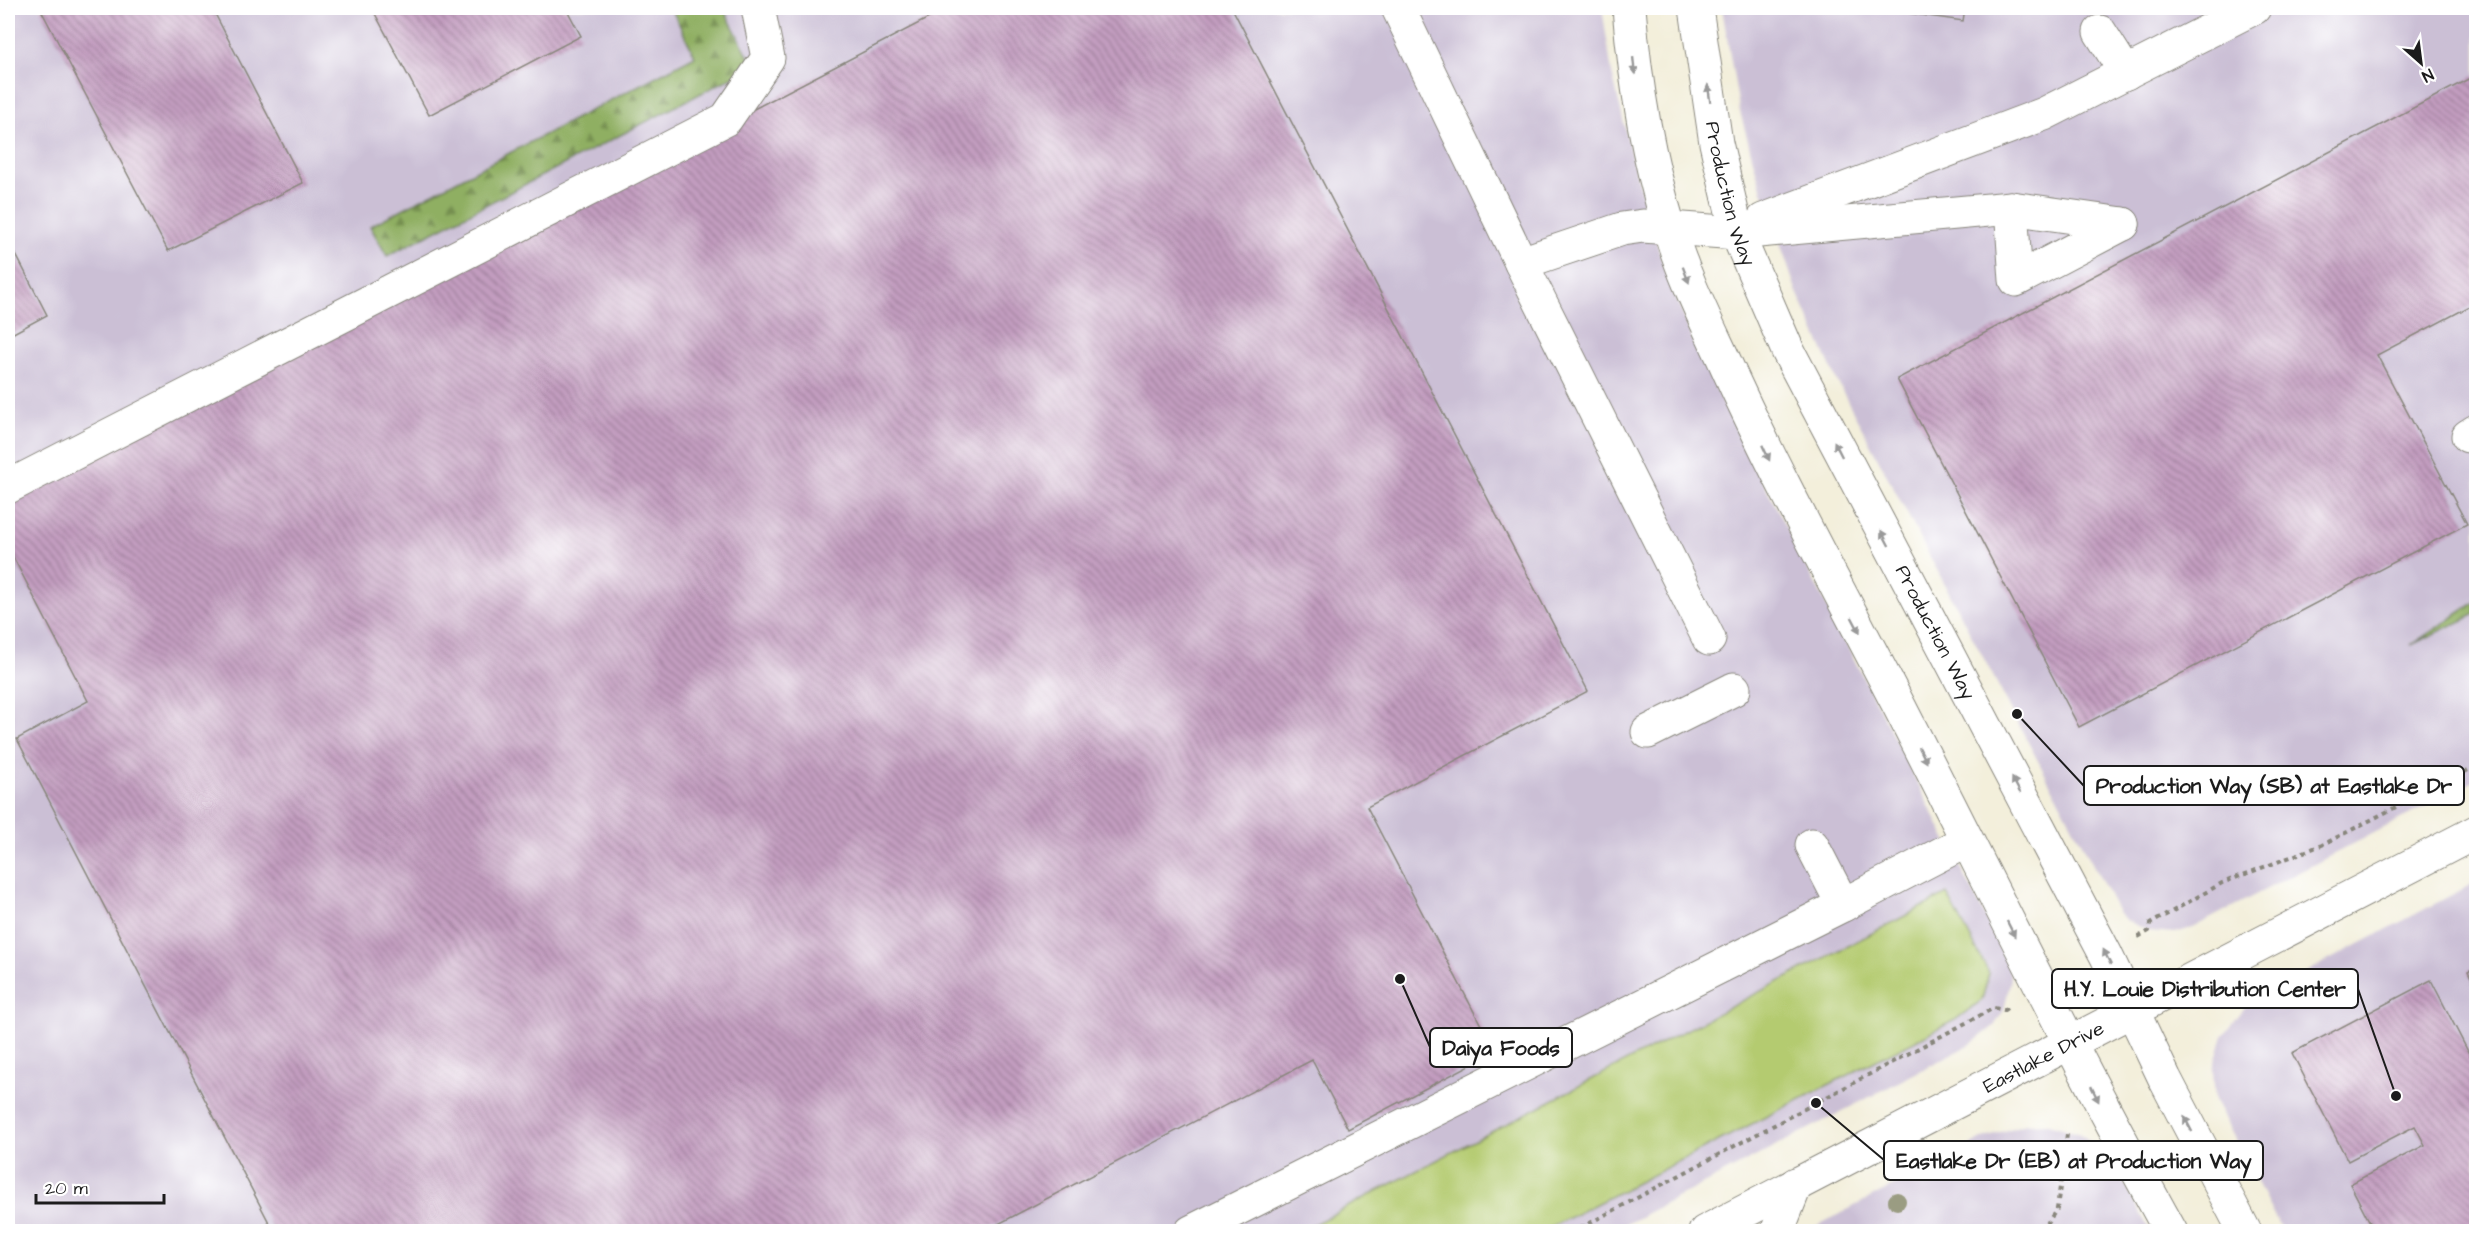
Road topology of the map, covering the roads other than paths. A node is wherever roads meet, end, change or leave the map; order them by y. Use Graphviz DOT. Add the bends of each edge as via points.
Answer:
graph roads {
  1 [pos="758,8"];
  2 [pos="1398,8"];
  3 [pos="1629,8"];
  4 [pos="1696,8"];
  5 [pos="2254,8"];
  6 [pos="2100,32"];
  7 [pos="2126,73"];
  8 [pos="2011,208"];
  9 [pos="1669,228"];
  10 [pos="1737,233"];
  11 [pos="1521,263"];
  12 [pos="8,487"];
  13 [pos="1709,639"];
  14 [pos="1734,689"];
  15 [pos="1648,732"];
  16 [pos="2476,832"];
  17 [pos="1966,841"];
  18 [pos="1812,845"];
  19 [pos="1842,905"];
  20 [pos="2131,1010"];
  21 [pos="2069,1041"];
  22 [pos="1796,1184"];
  23 [pos="1191,1232"];
  24 [pos="1706,1232"];
  25 [pos="1777,1232"];
  26 [pos="2171,1232"];
  27 [pos="2245,1232"];
  1 -- 12 [label="street" via="768,58 726,118"];
  2 -- 11 [label="street"];
  3 -- 9 [label="street, one-way" via="1634,71"];
  10 -- 4 [label="street, Production Way, one-way" via="1716,143"];
  5 -- 7 [label="street"];
  6 -- 7 [label="street"];
  7 -- 10 [label="street" via="2044,114 1774,214"];
  8 -- 10 [label="street"];
  9 -- 10 [label="street"];
  9 -- 11 [label="street" via="1622,229"];
  9 -- 17 [label="street, one-way" via="1686,276 1776,474"];
  20 -- 10 [label="street, Production Way, one-way" via="2106,955 1788,351"];
  11 -- 13 [label="street"];
  14 -- 15 [label="street"];
  16 -- 20 [label="street, Eastlake Drive"];
  17 -- 19 [label="street"];
  17 -- 21 [label="street, one-way"];
  18 -- 19 [label="street"];
  19 -- 23 [label="street"];
  20 -- 21 [label="street, Eastlake Drive"];
  27 -- 20 [label="street, Production Way, one-way"];
  21 -- 22 [label="street, Eastlake Drive"];
  21 -- 26 [label="street, one-way"];
  22 -- 24 [label="street, Eastlake Drive"];
  22 -- 25 [label="street"];
}
